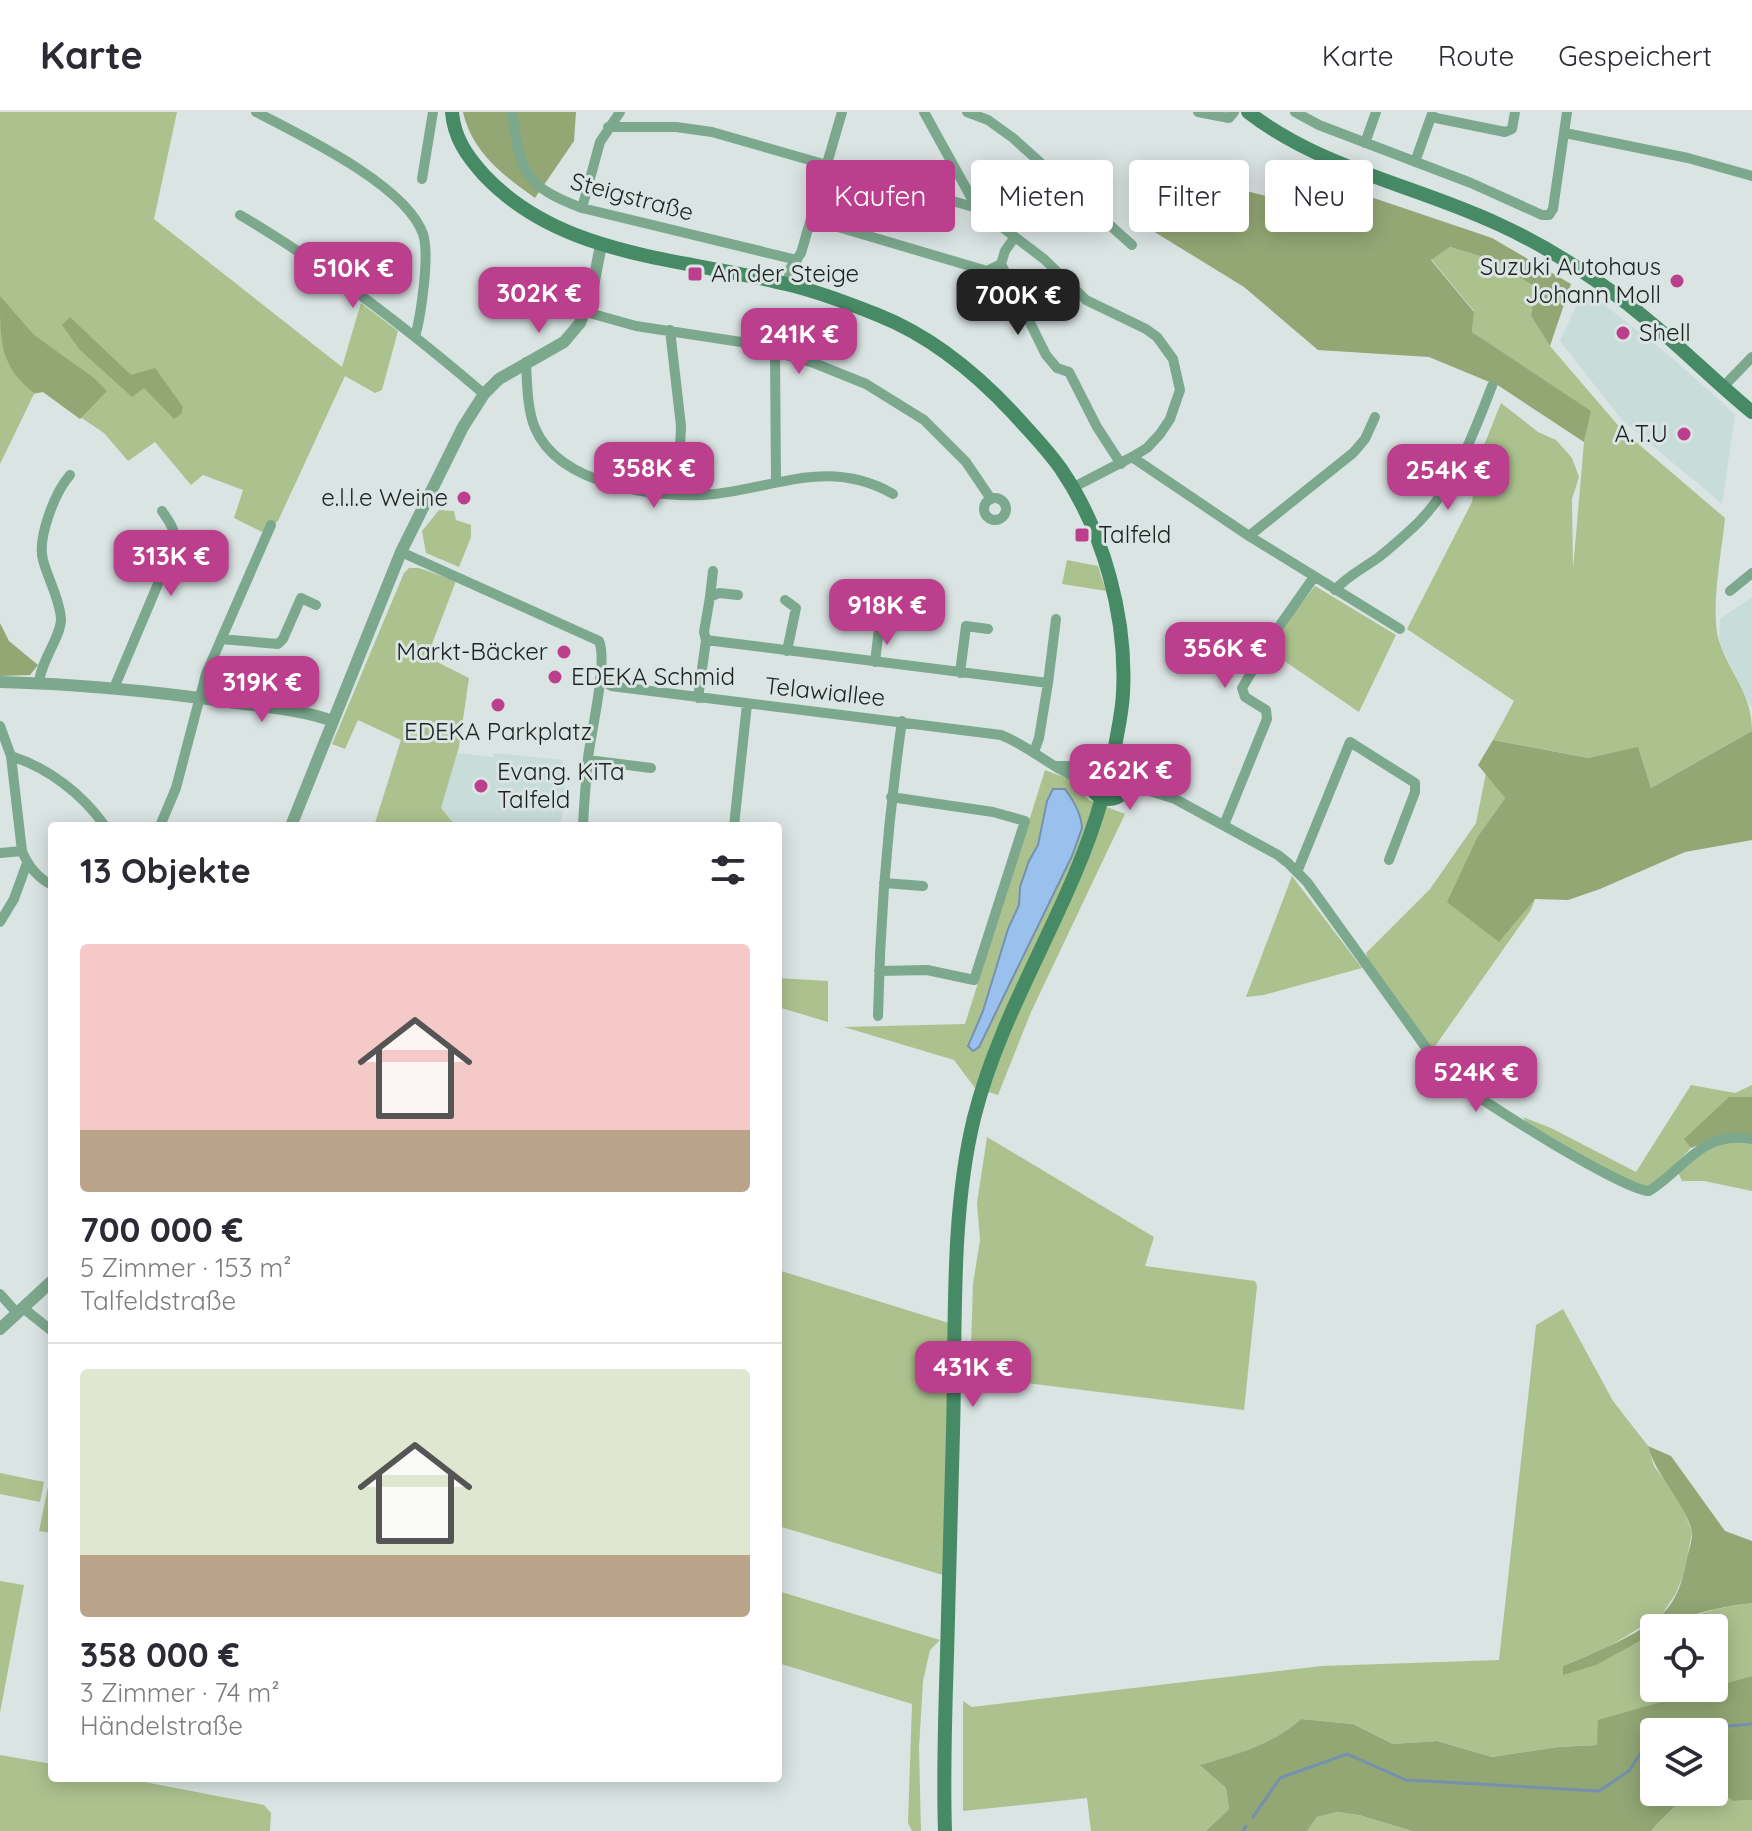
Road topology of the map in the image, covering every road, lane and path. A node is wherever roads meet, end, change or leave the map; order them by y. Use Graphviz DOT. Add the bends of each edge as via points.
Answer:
graph roads {
  1 [pos="256,112"];
  2 [pos="433,112"];
  3 [pos="452,112"];
  4 [pos="512,112"];
  5 [pos="620,112"];
  6 [pos="842,112"];
  7 [pos="924,112"];
  8 [pos="967,112"];
  9 [pos="1198,112"];
  10 [pos="1234,112"];
  11 [pos="1248,112"];
  12 [pos="1295,112"];
  13 [pos="1376,112"];
  14 [pos="1515,112"];
  15 [pos="1567,112"];
  16 [pos="1432,114"];
  17 [pos="608,127"];
  18 [pos="1565,133"];
  19 [pos="1365,143"];
  20 [pos="808,160"];
  21 [pos="828,160"];
  22 [pos="1415,162"];
  23 [pos="1752,176"];
  24 [pos="422,179"];
  25 [pos="971,197"];
  26 [pos="582,208"];
  27 [pos="240,215"];
  28 [pos="807,232"];
  29 [pos="855,232"];
  30 [pos="1007,232"];
  31 [pos="1014,238"];
  32 [pos="601,245"];
  33 [pos="1132,245"];
  34 [pos="797,260"];
  35 [pos="1001,264"];
  36 [pos="787,284"];
  37 [pos="586,312"];
  38 [pos="670,330"];
  39 [pos="415,337"];
  40 [pos="775,351"];
  41 [pos="1752,357"];
  42 [pos="526,362"];
  43 [pos="1492,386"];
  44 [pos="1723,387"];
  45 [pos="484,394"];
  46 [pos="1752,412"];
  47 [pos="1375,417"];
  48 [pos="1132,457"];
  49 [pos="1121,464"];
  50 [pos="70,475"];
  51 [pos="776,482"];
  52 [pos="1072,488"];
  53 [pos="893,494"];
  54 [pos="678,495"];
  55 [pos="991,499"];
  56 [pos="162,511"];
  57 [pos="271,525"];
  58 [pos="1249,536"];
  59 [pos="401,552"];
  60 [pos="713,571"];
  61 [pos="1752,573"];
  62 [pos="1314,577"];
  63 [pos="1335,590"];
  64 [pos="1730,591"];
  65 [pos="738,595"];
  66 [pos="710,597"];
  67 [pos="785,600"];
  68 [pos="879,600"];
  69 [pos="316,605"];
  70 [pos="1056,619"];
  71 [pos="988,629"];
  72 [pos="1400,629"];
  73 [pos="221,639"];
  74 [pos="706,640"];
  75 [pos="787,651"];
  76 [pos="875,662"];
  77 [pos="960,673"];
  78 [pos="600,678"];
  79 [pos="0,682"];
  80 [pos="39,683"];
  81 [pos="1048,683"];
  82 [pos="114,688"];
  83 [pos="199,698"];
  84 [pos="698,698"];
  85 [pos="747,704"];
  86 [pos="333,721"];
  87 [pos="902,721"];
  88 [pos="0,726"];
  89 [pos="1034,752"];
  90 [pos="11,756"];
  91 [pos="1113,759"];
  92 [pos="588,760"];
  93 [pos="1055,766"];
  94 [pos="1093,766"];
  95 [pos="651,768"];
  96 [pos="1089,782"];
  97 [pos="1128,784"];
  98 [pos="891,797"];
  99 [pos="1102,798"];
  100 [pos="101,822"];
  101 [pos="162,822"];
  102 [pos="293,822"];
  103 [pos="583,822"];
  104 [pos="734,822"];
  105 [pos="1224,825"];
  106 [pos="22,851"];
  107 [pos="0,853"];
  108 [pos="1389,860"];
  109 [pos="27,863"];
  110 [pos="1297,872"];
  111 [pos="48,883"];
  112 [pos="884,883"];
  113 [pos="923,886"];
  114 [pos="0,922"];
  115 [pos="879,971"];
  116 [pos="878,1016"];
  117 [pos="1752,1139"];
  118 [pos="48,1285"];
  119 [pos="0,1294"];
  120 [pos="20,1310"];
  121 [pos="48,1328"];
  122 [pos="0,1329"];
  123 [pos="945,1831"];
  1 -- 39 [label="street" via="350,164 414,213 424,237 421,316"];
  2 -- 24 [label="street"];
  3 -- 32 [label="main road" via="468,158 496,188 581,239"];
  4 -- 26 [label="street, Steigstraße" via="517,151 528,178 557,199"];
  5 -- 17 [label="street"];
  6 -- 21 [label="street"];
  7 -- 25 [label="street"];
  8 -- 33 [label="street" via="1013,138"];
  9 -- 10 [label="street" via="1229,118"];
  11 -- 44 [label="main road" via="1277,134 1324,157 1472,213 1537,244 1598,281"];
  12 -- 19 [label="street"];
  13 -- 19 [label="street"];
  14 -- 16 [label="street" via="1512,129 1505,132"];
  15 -- 18 [label="street"];
  16 -- 22 [label="street"];
  17 -- 20 [label="street" via="691,128"];
  17 -- 26 [label="street"];
  18 -- 22 [label="street" via="1549,215"];
  18 -- 23 [label="street"];
  19 -- 22 [label="street"];
  26 -- 34 [label="street, Steigstraße"];
  27 -- 39 [label="street" via="345,282"];
  28 -- 34 [label="street"];
  29 -- 35 [label="street" via="987,271"];
  30 -- 31 [label="street"];
  31 -- 35 [label="street"];
  31 -- 48 [label="street" via="1086,300 1157,337 1173,359 1180,390 1177,403 1160,434"];
  32 -- 36 [label="main road"];
  32 -- 37 [label="street"];
  34 -- 36 [label="street"];
  35 -- 49 [label="street" via="1046,355 1069,372"];
  36 -- 52 [label="main road" via="882,316 942,349 1041,443"];
  37 -- 38 [label="street"];
  37 -- 42 [label="street" via="564,342"];
  38 -- 40 [label="street"];
  38 -- 54 [label="street" via="681,426"];
  39 -- 45 [label="street"];
  40 -- 51 [label="street"];
  40 -- 55 [label="street" via="866,384 914,413 966,462"];
  41 -- 44 [label="street"];
  42 -- 45 [label="street"];
  42 -- 54 [label="street" via="535,429 551,451 600,480"];
  43 -- 63 [label="street" via="1465,453 1436,499 1410,531"];
  44 -- 46 [label="main road"];
  45 -- 59 [label="street"];
  47 -- 58 [label="street" via="1353,453"];
  48 -- 49 [label="street"];
  48 -- 58 [label="street"];
  49 -- 52 [label="street"];
  50 -- 80 [label="street" via="60,486 42,539 42,560 61,616"];
  51 -- 53 [label="street" via="835,477"];
  51 -- 54 [label="street" via="718,494"];
  52 -- 91 [label="main road" via="1093,531 1118,616 1123,693"];
  56 -- 82 [label="street" via="174,529 174,546"];
  57 -- 73 [label="street"];
  58 -- 62 [label="street"];
  59 -- 78 [label="street" via="599,641"];
  59 -- 86 [label="street"];
  60 -- 66 [label="street"];
  61 -- 64 [label="street"];
  62 -- 63 [label="street"];
  62 -- 105 [label="street" via="1242,688 1245,697 1268,714"];
  63 -- 72 [label="street"];
  65 -- 66 [label="street"];
  66 -- 74 [label="street"];
  67 -- 75 [label="street" via="796,608"];
  68 -- 76 [label="street"];
  69 -- 73 [label="street" via="301,598 278,644"];
  70 -- 81 [label="street"];
  71 -- 77 [label="street" via="966,626"];
  73 -- 83 [label="street"];
  74 -- 75 [label="street"];
  74 -- 84 [label="street"];
  75 -- 76 [label="street"];
  76 -- 77 [label="street"];
  77 -- 81 [label="street"];
  78 -- 84 [label="street, Telawiallee" via="611,686"];
  78 -- 92 [label="street"];
  79 -- 80 [label="street"];
  80 -- 82 [label="street"];
  81 -- 89 [label="street"];
  82 -- 83 [label="street"];
  83 -- 86 [label="street" via="313,713"];
  83 -- 101 [label="street"];
  84 -- 85 [label="street, Telawiallee"];
  85 -- 87 [label="street, Telawiallee"];
  85 -- 104 [label="street"];
  86 -- 102 [label="street"];
  87 -- 89 [label="street, Telawiallee" via="1001,735"];
  87 -- 98 [label="street"];
  88 -- 90 [label="street"];
  89 -- 93 [label="street, Telawiallee"];
  90 -- 100 [label="street" via="58,779"];
  90 -- 106 [label="street"];
  91 -- 94 [label="main road"];
  91 -- 97 [label="main road" via="1125,767"];
  92 -- 95 [label="street"];
  92 -- 103 [label="street"];
  93 -- 94 [label="street"];
  93 -- 96 [label="street, Telawiallee"];
  94 -- 96 [label="main road"];
  96 -- 99 [label="main road"];
  97 -- 99 [label="main road" via="1117,798"];
  97 -- 105 [label="street" via="1175,799"];
  98 -- 112 [label="street"];
  98 -- 115 [label="street" via="1025,821 974,980 927,970"];
  99 -- 123 [label="main road" via="1076,876 994,1054 964,1172"];
  105 -- 110 [label="street" via="1278,855"];
  106 -- 107 [label="street"];
  106 -- 109 [label="street"];
  108 -- 110 [label="street" via="1415,783 1350,742"];
  109 -- 111 [label="street"];
  109 -- 114 [label="street"];
  110 -- 117 [label="street" via="1454,1079 1582,1160 1634,1189 1649,1191 1706,1144"];
  112 -- 113 [label="street"];
  112 -- 115 [label="street"];
  115 -- 116 [label="street"];
  118 -- 120 [label="street"];
  119 -- 120 [label="street"];
  120 -- 121 [label="street"];
  120 -- 122 [label="street"];
}
